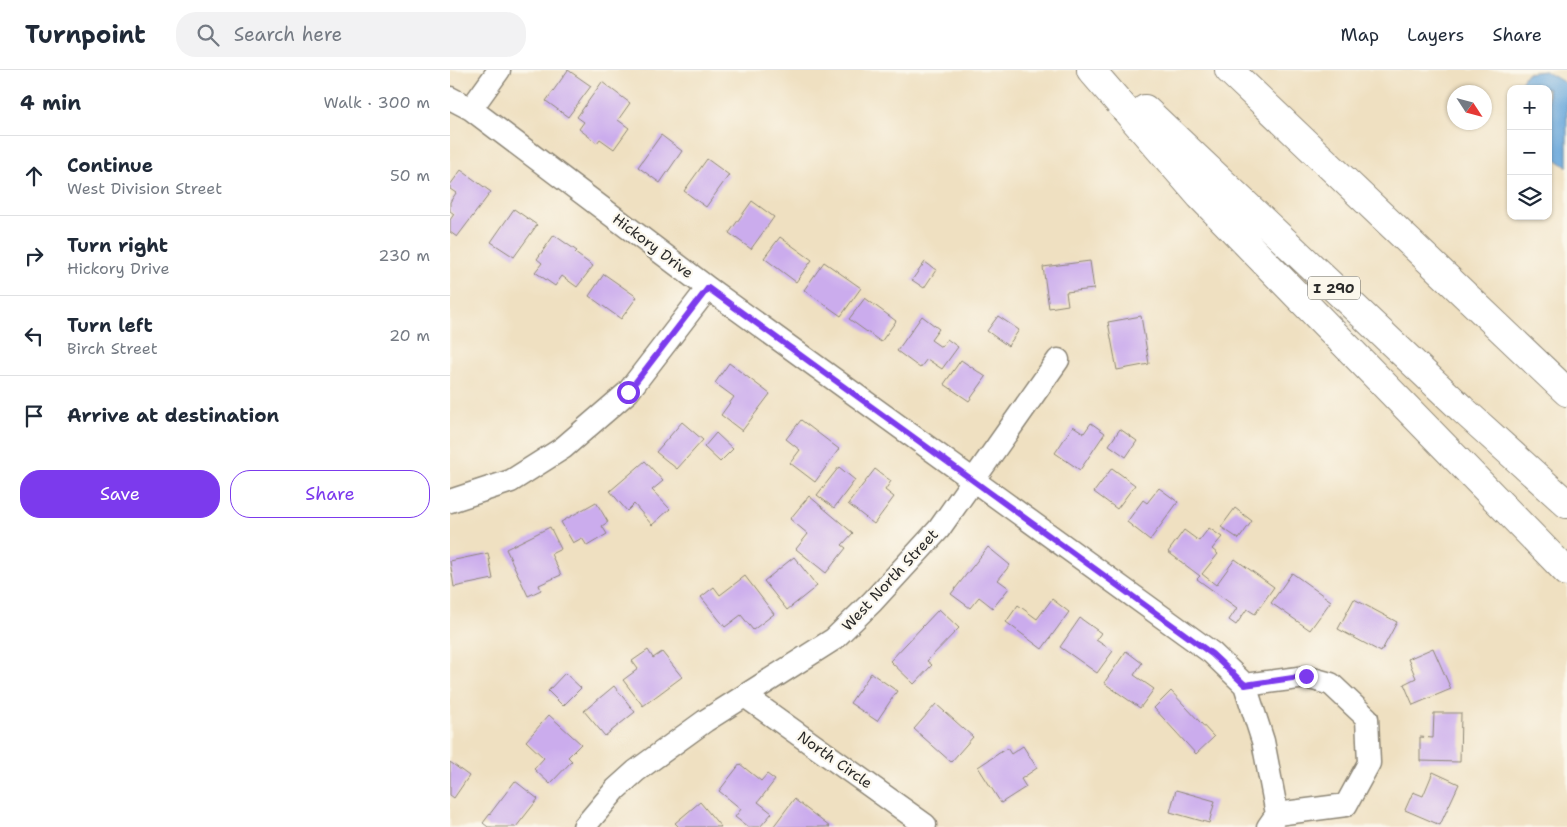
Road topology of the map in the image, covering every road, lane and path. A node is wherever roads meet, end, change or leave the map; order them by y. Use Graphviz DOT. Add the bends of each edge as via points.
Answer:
graph roads {
  1 [pos="499,70"];
  2 [pos="1091,70"];
  3 [pos="1104,70"];
  4 [pos="1229,70"];
  5 [pos="450,98"];
  6 [pos="471,109"];
  7 [pos="708,288"];
  8 [pos="1058,360"];
  9 [pos="1567,392"];
  10 [pos="973,479"];
  11 [pos="450,501"];
  12 [pos="1567,504"];
  13 [pos="1567,572"];
  14 [pos="1245,685"];
  15 [pos="745,696"];
  16 [pos="1272,820"];
  17 [pos="925,825"];
  18 [pos="584,827"];
  1 -- 6 [label="street"];
  2 -- 13 [label="highway" via="1200,196"];
  3 -- 12 [label="highway, I 290"];
  4 -- 9 [label="highway"];
  5 -- 6 [label="street, Hickory Drive"];
  6 -- 7 [label="street, Hickory Drive"];
  7 -- 10 [label="street, Hickory Drive"];
  7 -- 11 [label="street" via="628,392 563,448 511,480"];
  8 -- 10 [label="street, West North Street"];
  10 -- 14 [label="street, Hickory Drive" via="1212,654"];
  10 -- 15 [label="street, West North Street" via="939,529 834,639"];
  14 -- 16 [label="street, Hickory Drive" via="1262,741"];
  14 -- 16 [label="street" via="1306,676 1331,684 1367,718 1369,763 1346,805"];
  15 -- 17 [label="street, North Circle"];
  15 -- 18 [label="street, West North Street" via="636,771"];
}
